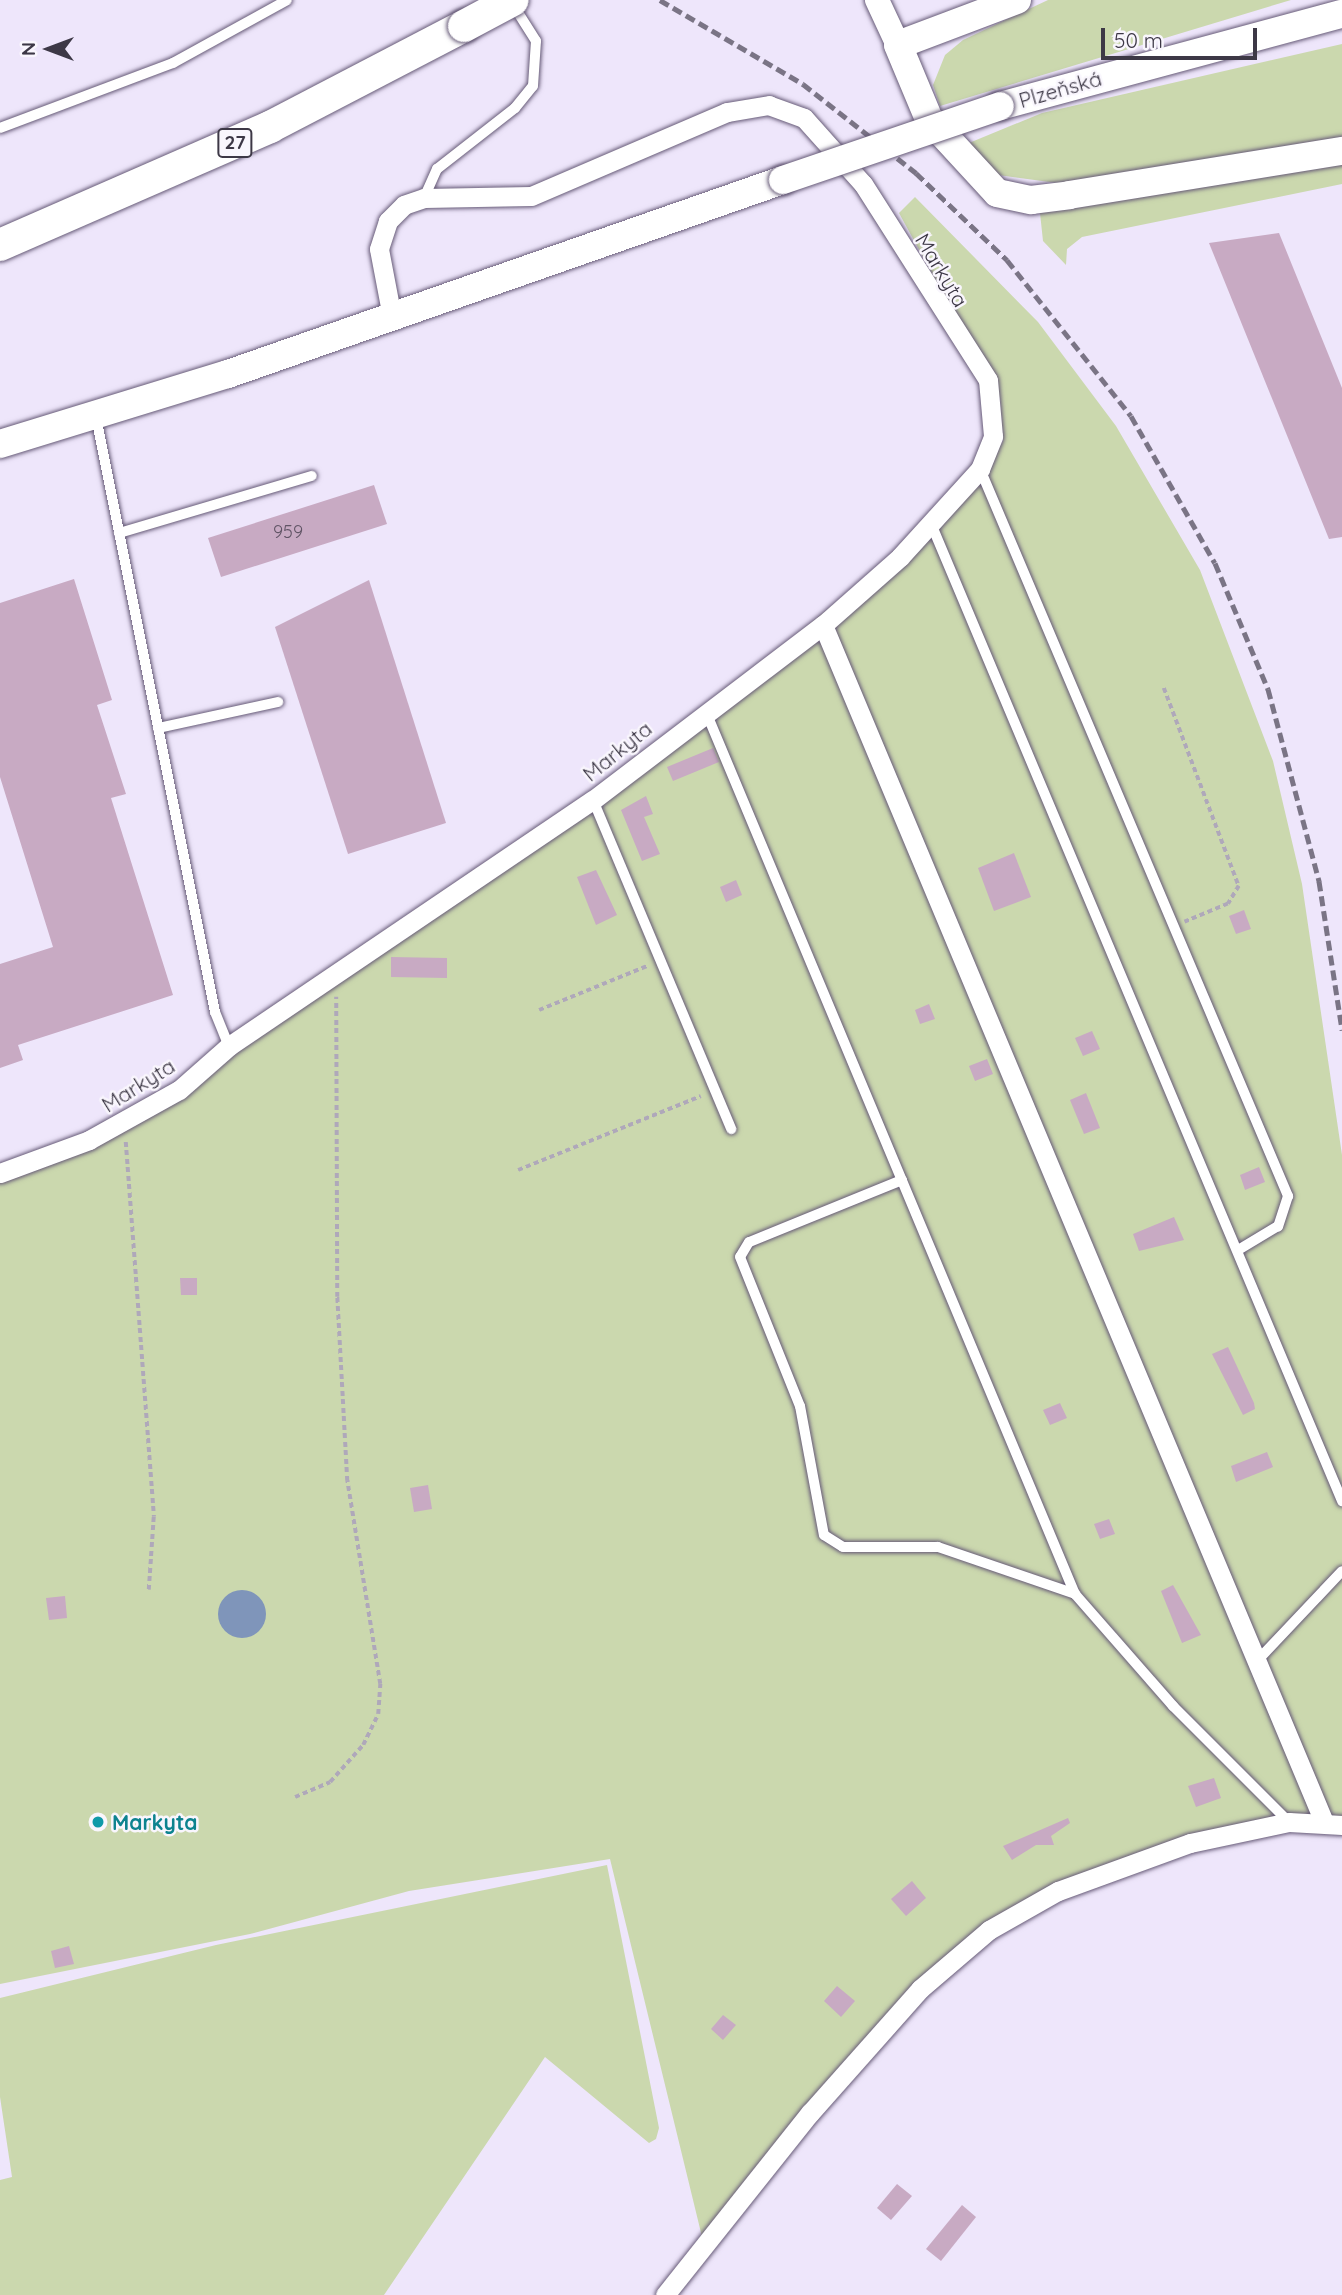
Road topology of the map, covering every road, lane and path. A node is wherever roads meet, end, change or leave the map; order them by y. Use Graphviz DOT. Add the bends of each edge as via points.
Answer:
graph roads {
  1 [pos="287,0"];
  2 [pos="511,0"];
  3 [pos="877,0"];
  4 [pos="1017,0"];
  5 [pos="1342,14"];
  6 [pos="898,45"];
  7 [pos="0,128"];
  8 [pos="1342,151"];
  9 [pos="424,198"];
  10 [pos="0,245"];
  11 [pos="392,317"];
  12 [pos="95,416"];
  13 [pos="0,444"];
  14 [pos="980,469"];
  15 [pos="312,476"];
  16 [pos="932,526"];
  17 [pos="119,533"];
  18 [pos="823,625"];
  19 [pos="1164,688"];
  20 [pos="278,702"];
  21 [pos="705,709"];
  22 [pos="158,728"];
  23 [pos="593,800"];
  24 [pos="1174,926"];
  25 [pos="660,960"];
  26 [pos="337,970"];
  27 [pos="539,1010"];
  28 [pos="229,1045"];
  29 [pos="714,1090"];
  30 [pos="125,1122"];
  31 [pos="731,1129"];
  32 [pos="518,1170"];
  33 [pos="0,1173"];
  34 [pos="902,1180"];
  35 [pos="1237,1250"];
  36 [pos="1342,1501"];
  37 [pos="1342,1571"];
  38 [pos="149,1590"];
  39 [pos="1074,1594"];
  40 [pos="1256,1662"];
  41 [pos="295,1797"];
  42 [pos="1289,1822"];
  43 [pos="1333,1824"];
  44 [pos="664,2295"];
  1 -- 7 [label="lane" via="173,63"];
  2 -- 9 [label="lane" via="536,41 533,86 515,108 437,169"];
  2 -- 10 [label="main road, 27, bridge" via="270,127"];
  3 -- 6 [label="street"];
  4 -- 6 [label="main road"];
  5 -- 11 [label="main road, Plzeňská, bridge" via="1000,106"];
  6 -- 8 [label="main road" via="919,102 954,153 997,194 1014,199"];
  9 -- 11 [label="street" via="395,212 380,242"];
  9 -- 14 [label="street, Markyta" via="531,195 727,112 769,106 818,131 880,212 988,380 993,436"];
  11 -- 12 [label="main road, Plzeňská"];
  12 -- 13 [label="main road, Plzeňská"];
  12 -- 17 [label="lane"];
  14 -- 16 [label="street, Markyta"];
  14 -- 24 [label="lane"];
  15 -- 17 [label="lane"];
  16 -- 18 [label="street, Markyta"];
  16 -- 35 [label="lane"];
  17 -- 22 [label="lane"];
  18 -- 21 [label="street, Markyta"];
  18 -- 40 [label="street"];
  19 -- 24 [label="path" via="1239,886 1228,904"];
  20 -- 22 [label="lane"];
  21 -- 23 [label="street, Markyta"];
  21 -- 34 [label="lane"];
  22 -- 28 [label="lane" via="215,1013"];
  23 -- 25 [label="lane"];
  23 -- 26 [label="street, Markyta"];
  24 -- 35 [label="lane" via="1288,1195 1278,1226"];
  25 -- 27 [label="path"];
  25 -- 29 [label="lane"];
  26 -- 28 [label="street, Markyta"];
  26 -- 41 [label="path" via="337,1283 347,1481 380,1684 378,1714 363,1745 330,1782"];
  28 -- 30 [label="street, Markyta" via="179,1090"];
  29 -- 31 [label="lane"];
  29 -- 32 [label="path"];
  30 -- 33 [label="street, Markyta"];
  30 -- 38 [label="path" via="154,1517"];
  34 -- 39 [label="lane"];
  34 -- 39 [label="lane" via="749,1242 740,1257 800,1406 819,1524 843,1547 938,1547"];
  35 -- 36 [label="lane"];
  37 -- 40 [label="lane"];
  39 -- 42 [label="lane" via="1173,1706"];
  40 -- 43 [label="street"];
  42 -- 43 [label="street"];
  42 -- 44 [label="street" via="1154,1856 1058,1891 989,1930 911,1999"];
}
